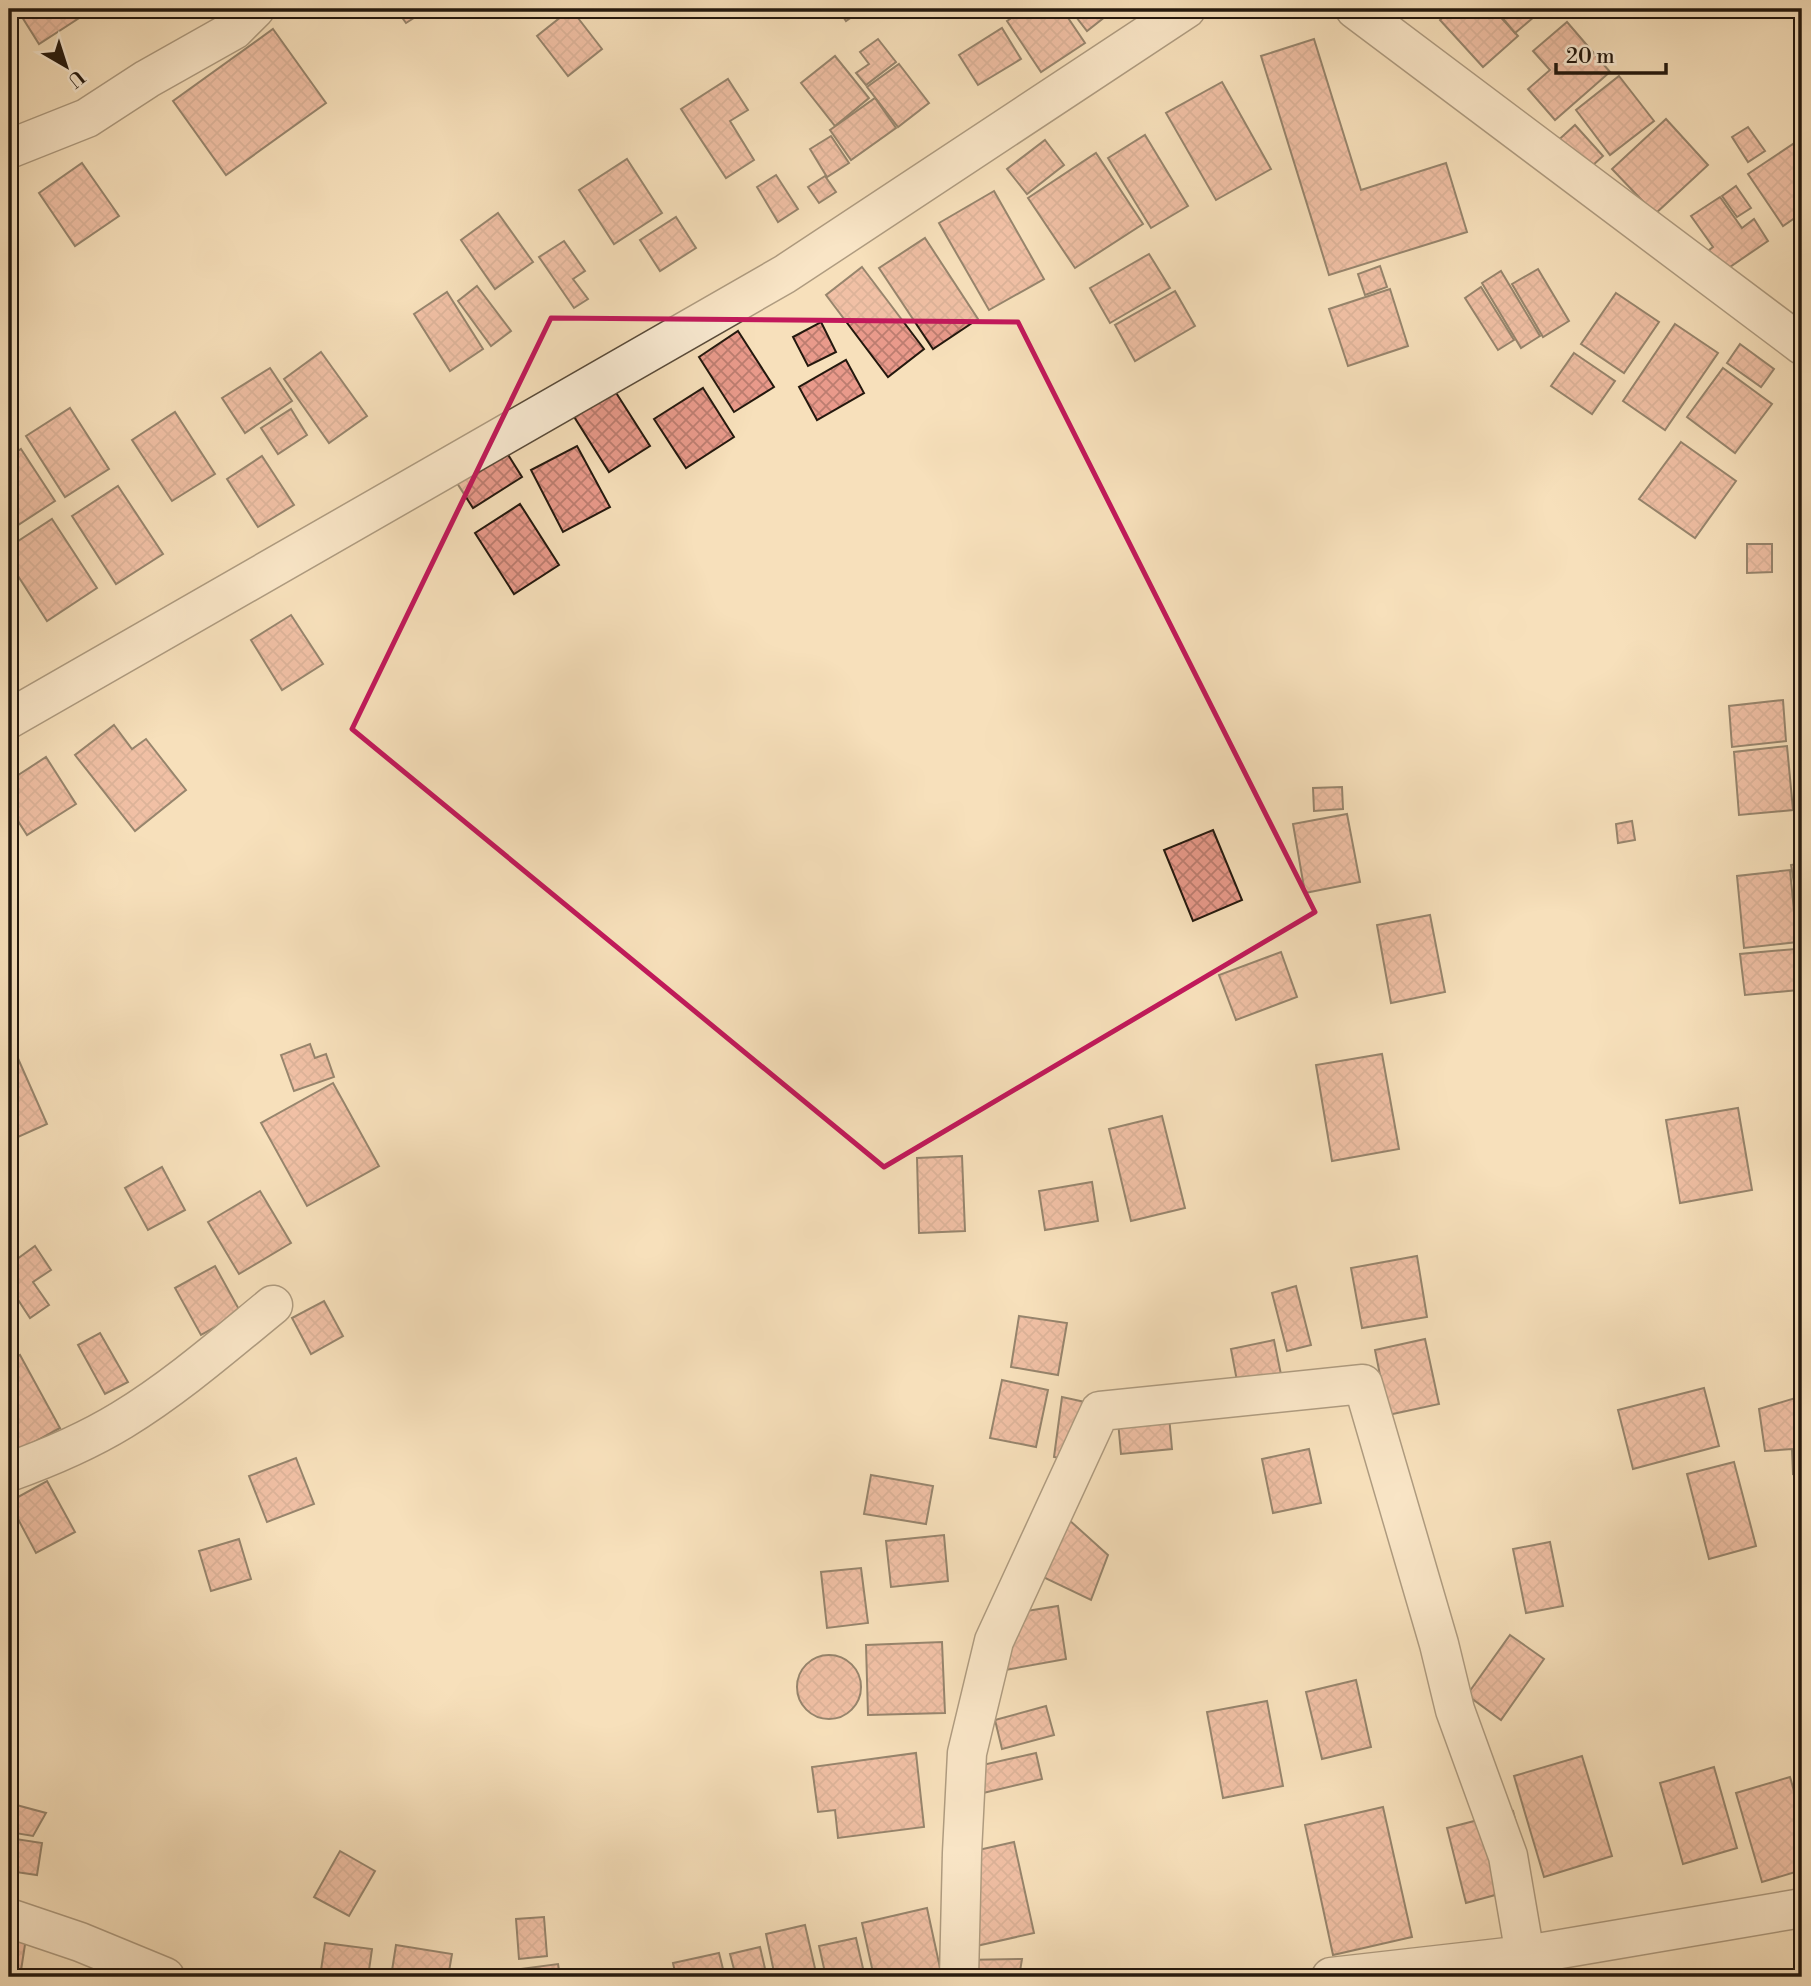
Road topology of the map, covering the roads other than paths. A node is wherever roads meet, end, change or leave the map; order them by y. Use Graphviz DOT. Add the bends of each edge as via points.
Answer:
graph roads {
  1 [pos="255,9"];
  2 [pos="1186,9"];
  3 [pos="1355,9"];
  4 [pos="9,149"];
  5 [pos="1802,345"];
  6 [pos="9,719"];
  7 [pos="273,1305"];
  8 [pos="9,1472"];
  9 [pos="1802,1908"];
  10 [pos="9,1918"];
  11 [pos="1525,1955"];
  12 [pos="165,1977"];
  13 [pos="959,1977"];
  14 [pos="1331,1977"];
  1 -- 4 [label="street" via="234,30 87,118"];
  2 -- 6 [label="street" via="785,274"];
  3 -- 5 [label="street"];
  7 -- 8 [label="street" via="177,1383 121,1421 51,1457"];
  9 -- 11 [label="street"];
  10 -- 12 [label="street"];
  11 -- 13 [label="street" via="1508,1856 1455,1710 1440,1643 1363,1384 1100,1411 994,1641 967,1753"];
  11 -- 14 [label="street"];
}
